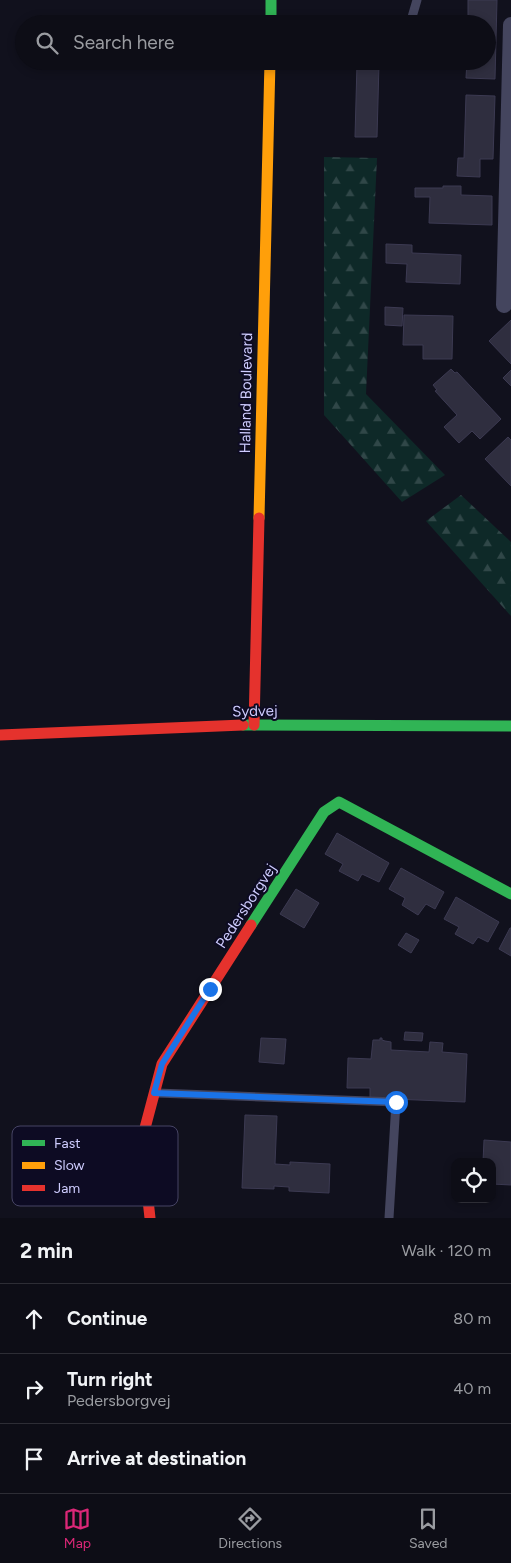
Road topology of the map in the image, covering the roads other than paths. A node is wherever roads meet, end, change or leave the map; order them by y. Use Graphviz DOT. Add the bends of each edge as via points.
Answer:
graph roads {
  1 [pos="271,0"];
  2 [pos="417,0"];
  3 [pos="271,15"];
  4 [pos="413,15"];
  5 [pos="511,25"];
  6 [pos="270,70"];
  7 [pos="504,305"];
  8 [pos="254,726"];
  9 [pos="511,726"];
  10 [pos="0,735"];
  11 [pos="511,894"];
  12 [pos="154,1093"];
  13 [pos="146,1126"];
  14 [pos="389,1218"];
  1 -- 3 [label="street"];
  2 -- 4 [label="lane"];
  5 -- 7 [label="street"];
  6 -- 8 [label="street, Halland Boulevard"];
  8 -- 9 [label="street, Sydvej"];
  8 -- 10 [label="street, Sydvej"];
  11 -- 12 [label="street, Pedersborgvej" via="339,802 324,812 162,1064"];
  12 -- 13 [label="street, Pedersborgvej"];
  12 -- 14 [label="lane" via="396,1102"];
}
